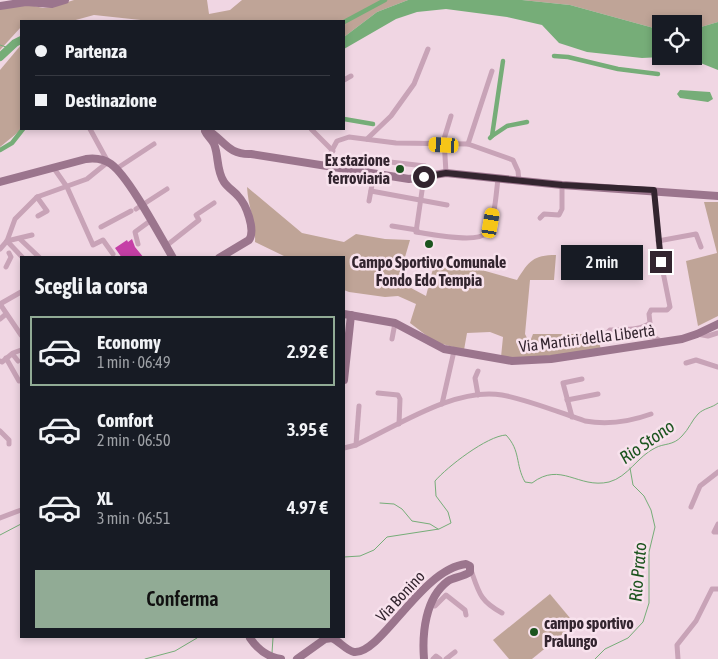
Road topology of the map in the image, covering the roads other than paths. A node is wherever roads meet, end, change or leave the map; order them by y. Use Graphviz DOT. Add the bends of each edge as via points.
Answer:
graph roads {
  1 [pos="64,0"];
  2 [pos="0,6"];
  3 [pos="428,49"];
  4 [pos="492,71"];
  5 [pos="350,76"];
  6 [pos="345,79"];
  7 [pos="451,116"];
  8 [pos="91,130"];
  9 [pos="209,130"];
  10 [pos="209,130"];
  11 [pos="312,130"];
  12 [pos="367,139"];
  13 [pos="154,144"];
  14 [pos="468,144"];
  15 [pos="444,145"];
  16 [pos="332,151"];
  17 [pos="108,162"];
  18 [pos="390,162"];
  19 [pos="324,165"];
  20 [pos="53,167"];
  21 [pos="116,169"];
  22 [pos="446,173"];
  23 [pos="374,174"];
  24 [pos="434,174"];
  25 [pos="424,177"];
  26 [pos="498,179"];
  27 [pos="0,182"];
  28 [pos="519,182"];
  29 [pos="562,185"];
  30 [pos="67,187"];
  31 [pos="167,189"];
  32 [pos="654,190"];
  33 [pos="371,191"];
  34 [pos="718,196"];
  35 [pos="37,197"];
  36 [pos="421,200"];
  37 [pos="369,201"];
  38 [pos="214,203"];
  39 [pos="447,205"];
  40 [pos="136,209"];
  41 [pos="38,216"];
  42 [pos="540,218"];
  43 [pos="150,221"];
  44 [pos="101,226"];
  45 [pos="392,226"];
  46 [pos="417,230"];
  47 [pos="32,235"];
  48 [pos="20,239"];
  49 [pos="7,241"];
  50 [pos="658,241"];
  51 [pos="138,244"];
  52 [pos="166,246"];
  53 [pos="2,247"];
  54 [pos="701,247"];
  55 [pos="9,253"];
  56 [pos="113,254"];
  57 [pos="21,256"];
  58 [pos="38,256"];
  59 [pos="172,256"];
  60 [pos="222,256"];
  61 [pos="6,267"];
  62 [pos="20,293"];
  63 [pos="0,304"];
  64 [pos="6,314"];
  65 [pos="348,314"];
  66 [pos="0,319"];
  67 [pos="395,323"];
  68 [pos="718,324"];
  69 [pos="718,333"];
  70 [pos="20,334"];
  71 [pos="697,334"];
  72 [pos="392,339"];
  73 [pos="663,342"];
  74 [pos="20,351"];
  75 [pos="454,352"];
  76 [pos="6,358"];
  77 [pos="0,361"];
  78 [pos="686,363"];
  79 [pos="345,364"];
  80 [pos="718,367"];
  81 [pos="478,371"];
  82 [pos="582,379"];
  83 [pos="19,381"];
  84 [pos="378,393"];
  85 [pos="598,394"];
  86 [pos="478,395"];
  87 [pos="567,400"];
  88 [pos="442,404"];
  89 [pos="359,406"];
  90 [pos="651,414"];
  91 [pos="572,417"];
  92 [pos="399,424"];
  93 [pos="0,431"];
  94 [pos="10,444"];
  95 [pos="356,445"];
  96 [pos="345,448"];
  97 [pos="718,472"];
  98 [pos="691,506"];
  99 [pos="20,510"];
  100 [pos="0,518"];
  101 [pos="718,524"];
  102 [pos="718,532"];
  103 [pos="471,570"];
  104 [pos="718,589"];
  105 [pos="431,605"];
  106 [pos="502,614"];
  107 [pos="466,615"];
  108 [pos="250,638"];
  109 [pos="332,638"];
  110 [pos="455,652"];
  111 [pos="277,658"];
  112 [pos="281,659"];
  113 [pos="297,659"];
  114 [pos="424,659"];
  115 [pos="433,659"];
  116 [pos="440,659"];
  117 [pos="446,659"];
  118 [pos="678,659"];
  1 -- 2 [label="street" via="52,4 26,2"];
  3 -- 12 [label="street" via="409,92"];
  4 -- 14 [label="street"];
  5 -- 6 [label="street"];
  7 -- 15 [label="street"];
  8 -- 17 [label="street"];
  9 -- 60 [label="street" via="205,131 214,145 222,178 241,198 252,231 249,240"];
  10 -- 19 [label="street" via="227,148 241,154"];
  11 -- 16 [label="street"];
  12 -- 15 [label="street"];
  12 -- 16 [label="street" via="349,137 336,141"];
  13 -- 21 [label="street"];
  14 -- 15 [label="street"];
  14 -- 28 [label="street" via="513,160"];
  15 -- 22 [label="street"];
  16 -- 19 [label="street"];
  17 -- 20 [label="street" via="94,158"];
  17 -- 21 [label="street"];
  17 -- 30 [label="street" via="87,179"];
  18 -- 24 [label="street" via="426,166"];
  19 -- 23 [label="street"];
  20 -- 27 [label="street"];
  20 -- 30 [label="street"];
  21 -- 40 [label="street"];
  22 -- 24 [label="street"];
  22 -- 26 [label="street"];
  23 -- 25 [label="street" via="410,179"];
  23 -- 33 [label="street"];
  24 -- 25 [label="street"];
  25 -- 36 [label="street"];
  26 -- 28 [label="street"];
  26 -- 46 [label="street" via="491,223 482,236 464,238"];
  28 -- 29 [label="street"];
  29 -- 32 [label="street"];
  29 -- 42 [label="street" via="559,215 544,214"];
  30 -- 35 [label="street"];
  30 -- 56 [label="street" via="94,245 102,240"];
  31 -- 40 [label="street"];
  32 -- 34 [label="street"];
  32 -- 50 [label="street"];
  33 -- 36 [label="street"];
  33 -- 37 [label="street"];
  35 -- 41 [label="street" via="47,211"];
  35 -- 49 [label="street" via="15,219"];
  36 -- 39 [label="street"];
  36 -- 46 [label="street"];
  38 -- 52 [label="street" via="196,215 199,220"];
  40 -- 43 [label="street"];
  40 -- 44 [label="street"];
  43 -- 51 [label="street" via="135,232"];
  43 -- 52 [label="street"];
  45 -- 46 [label="street"];
  47 -- 48 [label="street"];
  48 -- 49 [label="street"];
  48 -- 58 [label="street"];
  49 -- 53 [label="street"];
  49 -- 57 [label="street"];
  50 -- 54 [label="street" via="696,234"];
  50 -- 73 [label="street" via="670,307 651,310 648,326 610,330 605,335 621,338 652,336"];
  52 -- 59 [label="street"];
  55 -- 61 [label="street"];
  62 -- 63 [label="street"];
  63 -- 64 [label="street"];
  64 -- 66 [label="street"];
  64 -- 70 [label="street"];
  65 -- 67 [label="street, Via Martiri della Libertà"];
  65 -- 79 [label="street"];
  67 -- 72 [label="street"];
  67 -- 75 [label="street, Via Martiri della Libertà" via="433,345"];
  68 -- 71 [label="street, Via Martiri della Libertà"];
  69 -- 71 [label="street" via="708,336"];
  71 -- 73 [label="street, Via Martiri della Libertà"];
  73 -- 75 [label="street, Via Martiri della Libertà" via="534,361"];
  74 -- 76 [label="street"];
  75 -- 88 [label="street"];
  76 -- 77 [label="street"];
  76 -- 83 [label="street"];
  78 -- 80 [label="street" via="703,360"];
  81 -- 86 [label="street" via="475,378"];
  82 -- 87 [label="street" via="563,383"];
  84 -- 92 [label="street" via="398,395"];
  85 -- 87 [label="street"];
  86 -- 88 [label="street"];
  86 -- 91 [label="street" via="502,395"];
  87 -- 91 [label="street"];
  88 -- 92 [label="street"];
  89 -- 95 [label="street"];
  90 -- 91 [label="street" via="612,423 585,422"];
  92 -- 95 [label="street"];
  93 -- 94 [label="street"];
  95 -- 96 [label="street"];
  97 -- 98 [label="street" via="700,486"];
  99 -- 100 [label="street"];
  101 -- 102 [label="street" via="714,532"];
  103 -- 105 [label="street, Via Bonino" via="448,581"];
  103 -- 106 [label="street" via="480,596"];
  103 -- 109 [label="street, Via Bonino" via="466,564 460,564 436,577 365,649 356,653 350,651"];
  104 -- 118 [label="street" via="712,589 696,621 677,645"];
  105 -- 107 [label="street" via="435,606 446,595 465,610"];
  105 -- 114 [label="street, Via Bonino" via="425,622"];
  108 -- 111 [label="street" via="261,652"];
  109 -- 113 [label="street, Via Bonino" via="325,639"];
  110 -- 117 [label="street"];
  111 -- 112 [label="street"];
  115 -- 116 [label="street" via="436,656"];
}
